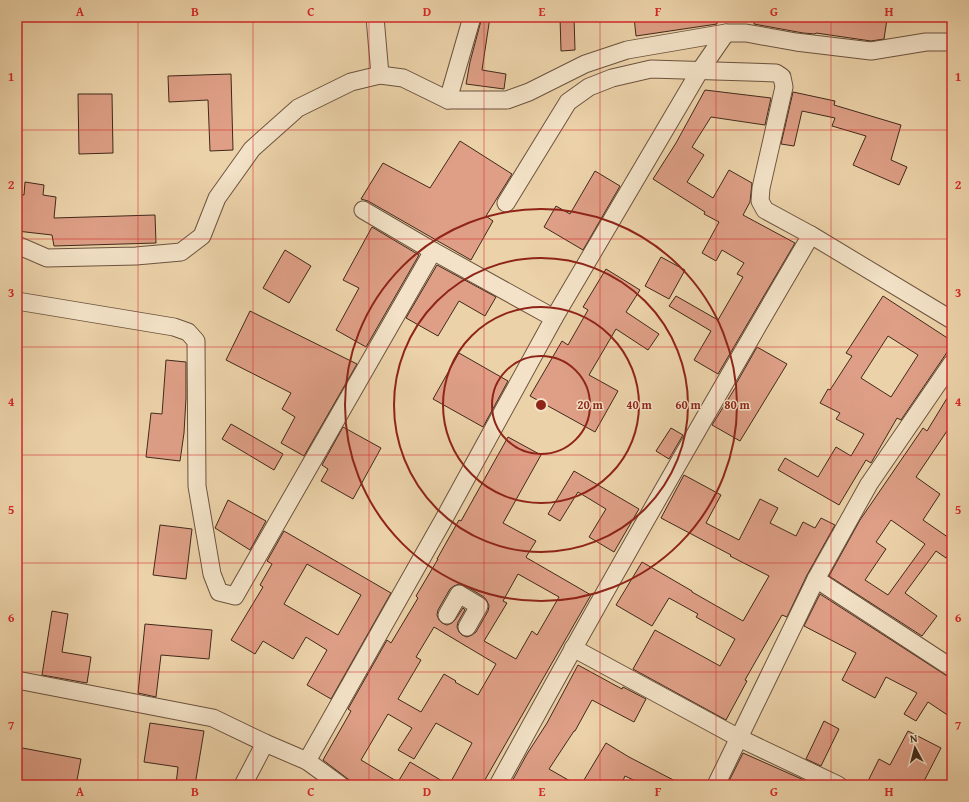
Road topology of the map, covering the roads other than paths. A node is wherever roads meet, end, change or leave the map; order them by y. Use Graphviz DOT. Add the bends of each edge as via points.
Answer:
graph roads {
  1 [pos="375,17"];
  2 [pos="472,17"];
  3 [pos="726,32"];
  4 [pos="952,42"];
  5 [pos="699,72"];
  6 [pos="380,75"];
  7 [pos="448,100"];
  8 [pos="506,203"];
  9 [pos="363,210"];
  10 [pos="811,235"];
  11 [pos="17,245"];
  12 [pos="433,251"];
  13 [pos="17,300"];
  14 [pos="554,318"];
  15 [pos="952,320"];
  16 [pos="952,363"];
  17 [pos="816,579"];
  18 [pos="447,615"];
  19 [pos="467,627"];
  20 [pos="573,648"];
  21 [pos="952,668"];
  22 [pos="17,680"];
  23 [pos="739,738"];
  24 [pos="265,743"];
  25 [pos="307,761"];
  26 [pos="243,785"];
  27 [pos="340,785"];
  28 [pos="498,785"];
  29 [pos="716,785"];
  30 [pos="838,785"];
  1 -- 6 [label="street"];
  2 -- 7 [label="street"];
  3 -- 4 [label="street" via="871,51 926,42"];
  3 -- 5 [label="street"];
  3 -- 7 [label="street" via="627,50 585,64 508,100"];
  5 -- 8 [label="street" via="651,69 612,78 589,88 568,102"];
  5 -- 10 [label="street" via="776,73 782,77 784,87 760,200 765,210"];
  5 -- 14 [label="street"];
  6 -- 7 [label="street" via="403,78"];
  6 -- 11 [label="street" via="351,82 298,108 252,149 217,198 202,236 181,252 47,258"];
  9 -- 12 [label="street"];
  10 -- 15 [label="street"];
  10 -- 20 [label="street"];
  12 -- 13 [label="street" via="235,596 219,592 212,574 198,486 196,341 188,332 174,327"];
  12 -- 14 [label="street"];
  14 -- 25 [label="street"];
  16 -- 17 [label="street" via="869,484"];
  17 -- 21 [label="street"];
  17 -- 23 [label="street"];
  18 -- 19 [label="street" via="459,594 480,606"];
  20 -- 23 [label="street"];
  20 -- 28 [label="street"];
  22 -- 24 [label="street" via="213,718"];
  23 -- 29 [label="street"];
  23 -- 30 [label="street"];
  24 -- 25 [label="street"];
  24 -- 26 [label="street"];
  25 -- 27 [label="street"];
}
